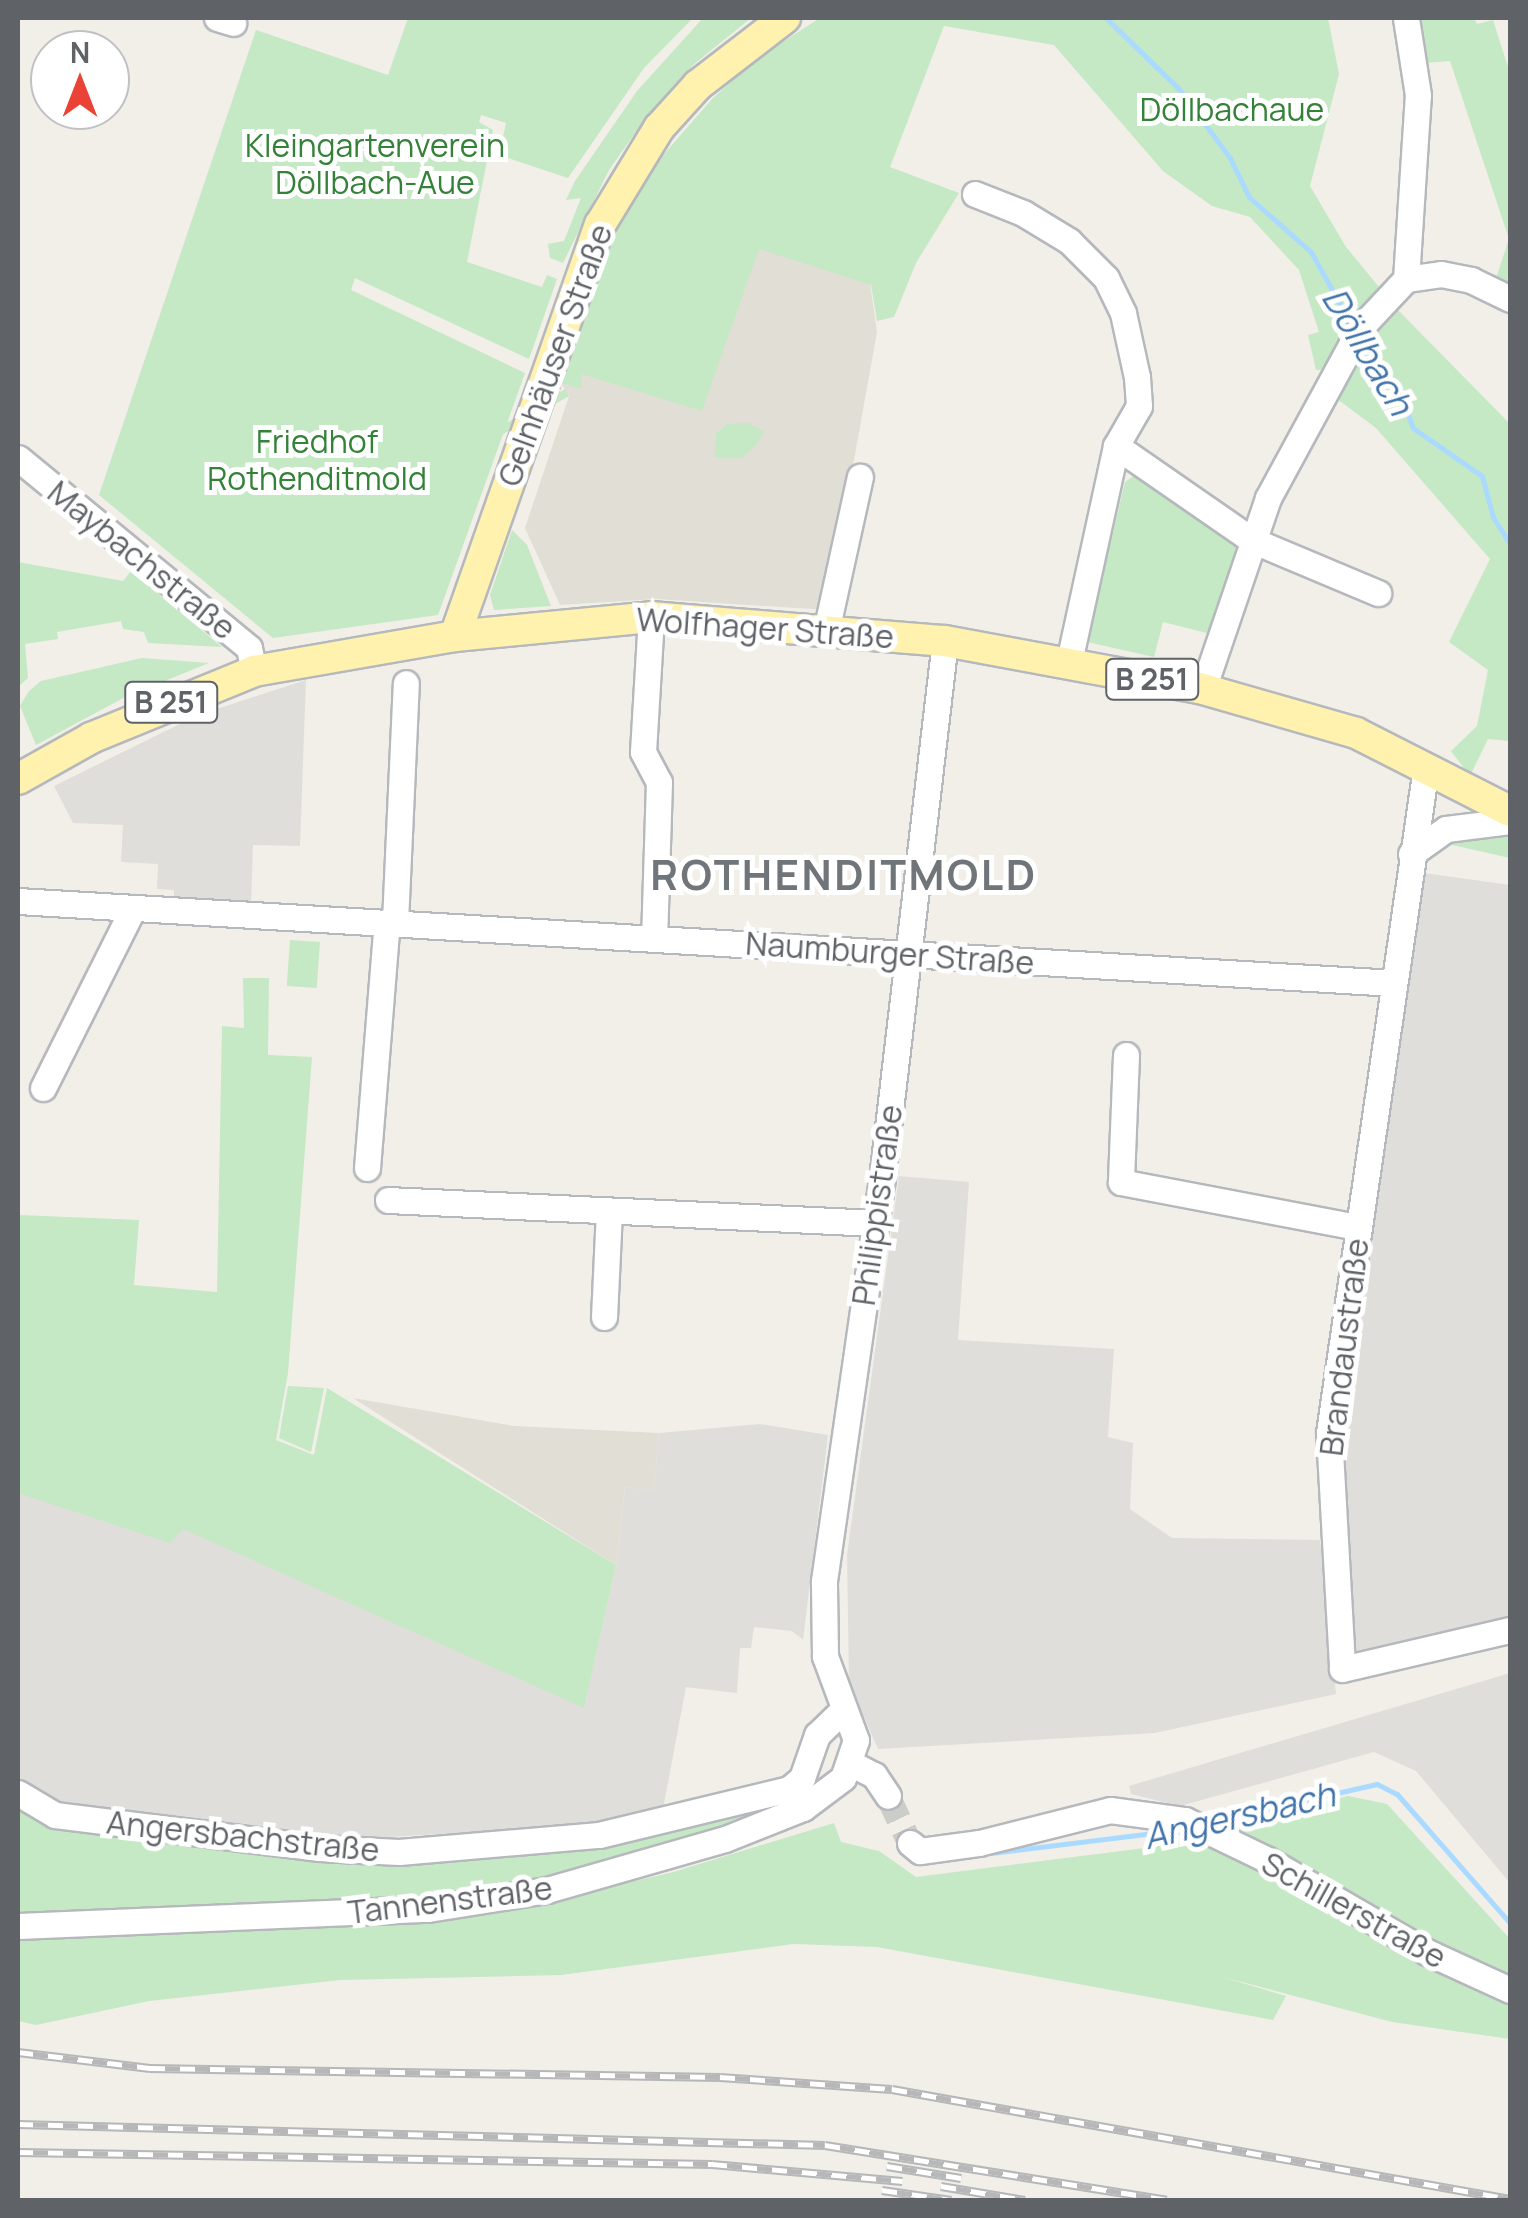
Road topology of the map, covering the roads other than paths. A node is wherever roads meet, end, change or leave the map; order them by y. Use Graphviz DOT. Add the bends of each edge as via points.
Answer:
graph roads {
  1 [pos="785,18"];
  2 [pos="1406,18"];
  3 [pos="975,194"];
  4 [pos="1406,279"];
  5 [pos="1510,299"];
  6 [pos="1116,446"];
  7 [pos="18,458"];
  8 [pos="860,477"];
  9 [pos="1252,540"];
  10 [pos="1378,593"];
  11 [pos="650,617"];
  12 [pos="826,631"];
  13 [pos="454,636"];
  14 [pos="945,640"];
  15 [pos="1069,662"];
  16 [pos="254,670"];
  17 [pos="406,683"];
  18 [pos="1203,690"];
  19 [pos="1426,768"];
  20 [pos="18,779"];
  21 [pos="1510,811"];
  22 [pos="1510,820"];
  23 [pos="1411,854"];
  24 [pos="18,900"];
  25 [pos="134,908"];
  26 [pos="391,922"];
  27 [pos="654,937"];
  28 [pos="908,956"];
  29 [pos="1394,983"];
  30 [pos="1126,1055"];
  31 [pos="43,1088"];
  32 [pos="367,1168"];
  33 [pos="388,1200"];
  34 [pos="609,1210"];
  35 [pos="876,1223"];
  36 [pos="1358,1228"];
  37 [pos="604,1317"];
  38 [pos="1510,1630"];
  39 [pos="844,1709"];
  40 [pos="852,1764"];
  41 [pos="18,1792"];
  42 [pos="888,1796"];
  43 [pos="910,1843"];
  44 [pos="18,1926"];
  45 [pos="1510,1990"];
  1 -- 13 [label="main road, Gelnhäuser Straße" via="698,86 660,128 608,210 549,357"];
  2 -- 4 [label="street" via="1418,95"];
  3 -- 6 [label="street" via="1024,212 1069,241 1106,278 1122,314 1139,406"];
  4 -- 5 [label="street" via="1441,274"];
  4 -- 9 [label="street" via="1357,334"];
  6 -- 9 [label="street"];
  6 -- 15 [label="street"];
  7 -- 16 [label="street, Maybachstraße" via="249,648"];
  8 -- 12 [label="street"];
  9 -- 10 [label="street"];
  9 -- 18 [label="street"];
  11 -- 12 [label="main road, Wolfhager Straße / B 251"];
  11 -- 13 [label="main road, Wolfhager Straße / B 251"];
  11 -- 27 [label="street" via="644,752 658,782"];
  12 -- 14 [label="main road, Wolfhager Straße / B 251"];
  13 -- 16 [label="main road, Wolfhager Straße / B 251"];
  14 -- 15 [label="main road, Wolfhager Straße / B 251"];
  14 -- 28 [label="street, Philippistraße"];
  15 -- 18 [label="main road, Wolfhager Straße / B 251"];
  16 -- 20 [label="main road, Wolfhager Straße / B 251" via="91,738"];
  17 -- 26 [label="street"];
  18 -- 19 [label="main road, Wolfhager Straße / B 251" via="1356,733"];
  19 -- 21 [label="main road, Wolfhager Straße / B 251"];
  19 -- 23 [label="street, Brandaustraße"];
  22 -- 23 [label="street" via="1446,829"];
  23 -- 29 [label="street, Brandaustraße"];
  24 -- 25 [label="street, Naumburger Straße"];
  25 -- 26 [label="street, Naumburger Straße"];
  25 -- 31 [label="street"];
  26 -- 27 [label="street, Naumburger Straße"];
  26 -- 32 [label="street"];
  27 -- 28 [label="street, Naumburger Straße"];
  28 -- 29 [label="street, Naumburger Straße"];
  28 -- 35 [label="street, Philippistraße"];
  29 -- 36 [label="street, Brandaustraße"];
  30 -- 36 [label="street" via="1120,1182"];
  33 -- 34 [label="street"];
  34 -- 35 [label="street"];
  34 -- 37 [label="street"];
  35 -- 39 [label="street, Philippistraße" via="822,1600 825,1656"];
  36 -- 38 [label="street, Brandaustraße" via="1329,1432 1342,1669"];
  39 -- 40 [label="street, Philippistraße" via="856,1740"];
  39 -- 41 [label="street, Angersbachstraße" via="817,1735 802,1778 789,1789 598,1835 399,1852 320,1848 55,1815"];
  40 -- 42 [label="street" via="874,1775"];
  40 -- 44 [label="street, Tannenstraße" via="835,1788 780,1818 634,1869 547,1890 428,1909"];
  43 -- 45 [label="street, Schillerstraße" via="920,1851 979,1844 1110,1810 1185,1820"];
}
